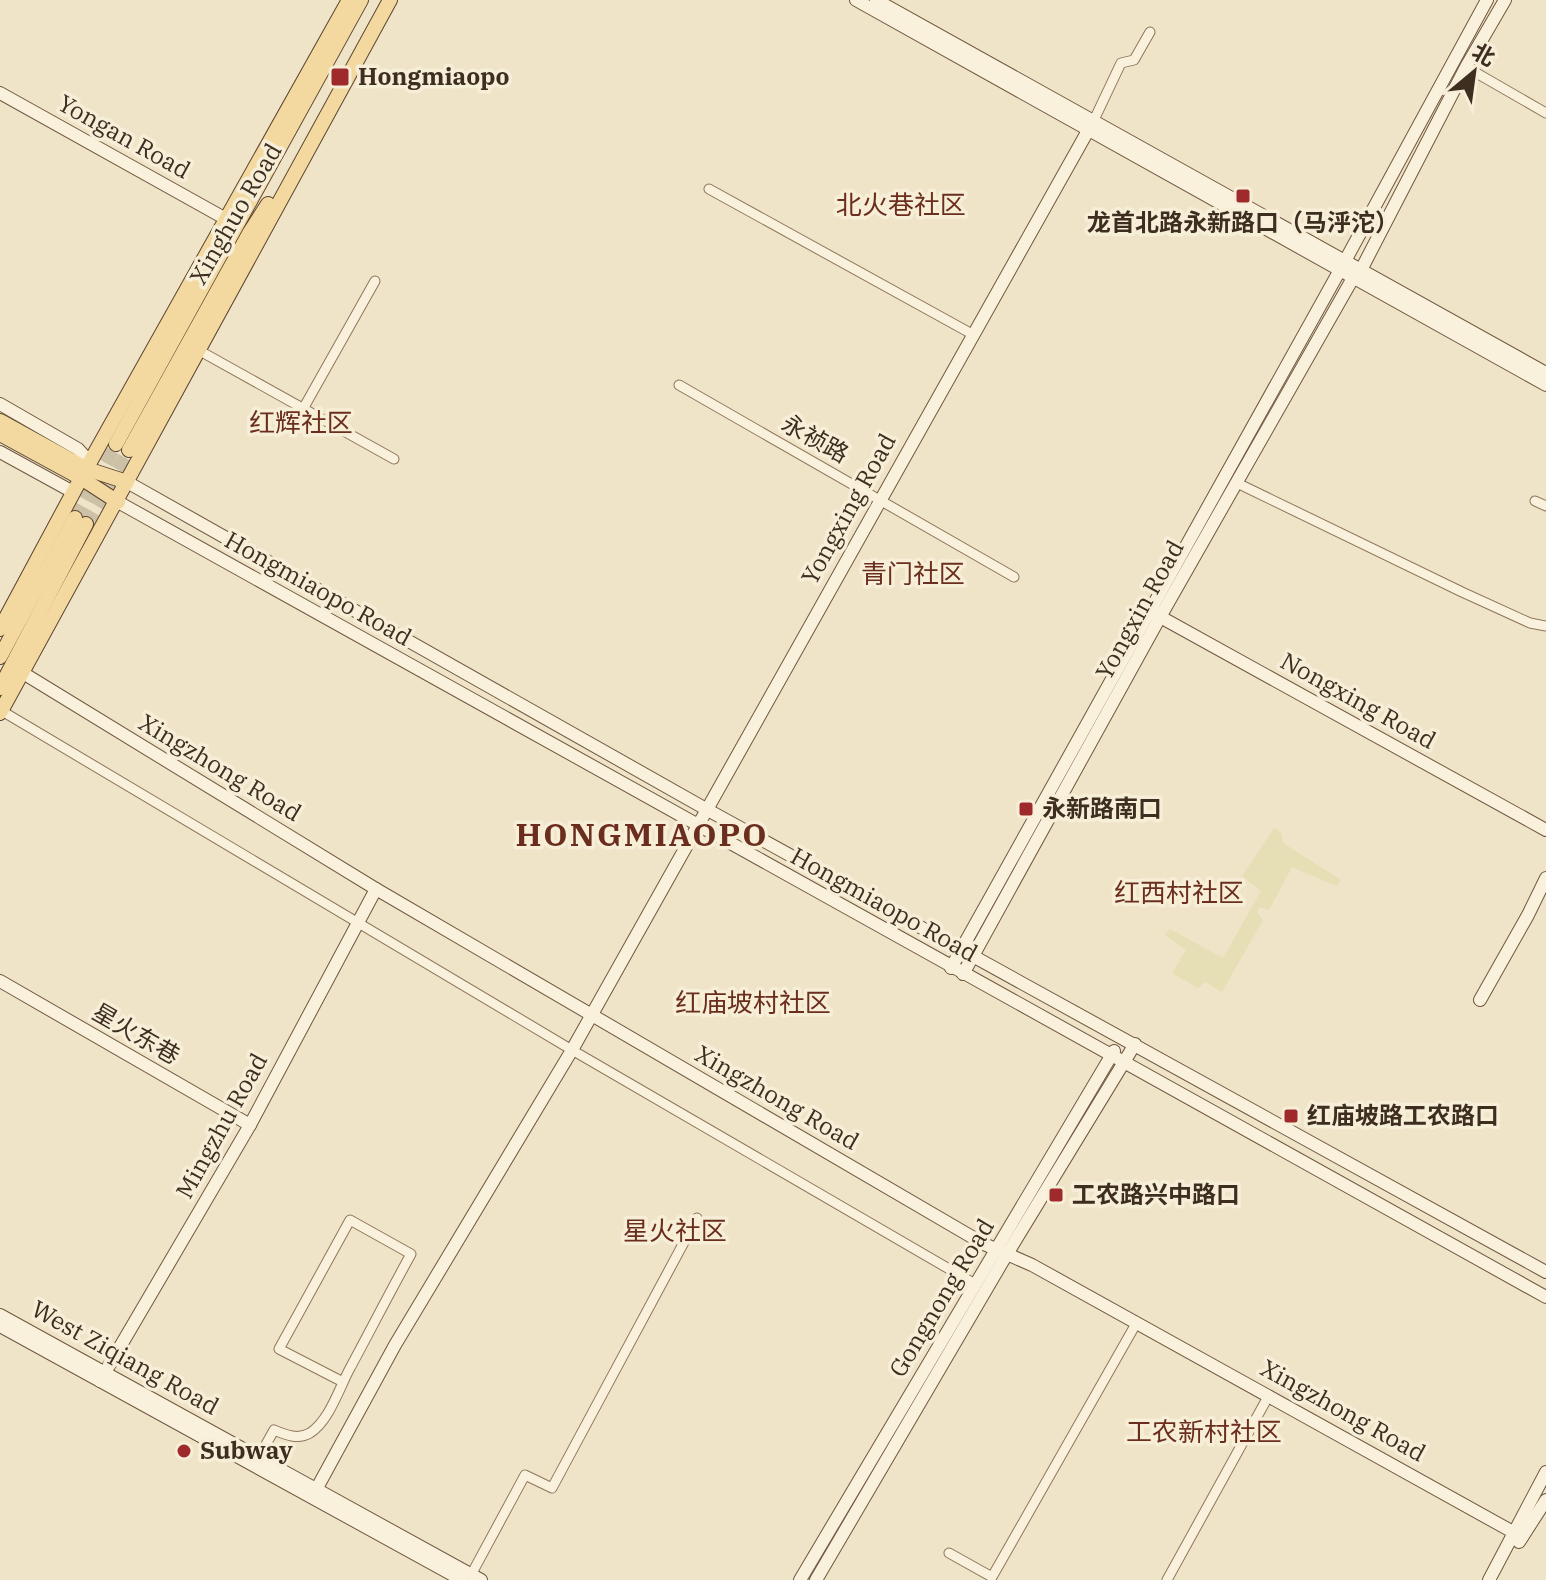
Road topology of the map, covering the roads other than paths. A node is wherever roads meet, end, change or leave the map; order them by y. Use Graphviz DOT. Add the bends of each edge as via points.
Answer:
graph roads {
  1 [pos="361,0"];
  2 [pos="381,0"];
  3 [pos="390,0"];
  4 [pos="856,0"];
  5 [pos="876,0"];
  6 [pos="1487,0"];
  7 [pos="1505,0"];
  8 [pos="347,10"];
  9 [pos="1150,32"];
  10 [pos="1466,67"];
  11 [pos="0,93"];
  12 [pos="299,100"];
  13 [pos="1546,113"];
  14 [pos="1091,124"];
  15 [pos="256,169"];
  16 [pos="281,182"];
  17 [pos="709,189"];
  18 [pos="253,199"];
  19 [pos="270,218"];
  20 [pos="226,219"];
  21 [pos="1342,265"];
  22 [pos="1357,274"];
  23 [pos="375,281"];
  24 [pos="972,334"];
  25 [pos="200,351"];
  26 [pos="1546,373"];
  27 [pos="679,385"];
  28 [pos="1546,385"];
  29 [pos="0,404"];
  30 [pos="303,409"];
  31 [pos="0,421"];
  32 [pos="0,434"];
  33 [pos="0,452"];
  34 [pos="394,459"];
  35 [pos="84,473"];
  36 [pos="127,482"];
  37 [pos="1237,483"];
  38 [pos="73,492"];
  39 [pos="880,498"];
  40 [pos="1535,501"];
  41 [pos="118,502"];
  42 [pos="1546,506"];
  43 [pos="1014,577"];
  44 [pos="1155,614"];
  45 [pos="1546,626"];
  46 [pos="0,629"];
  47 [pos="0,657"];
  48 [pos="23,673"];
  49 [pos="0,688"];
  50 [pos="1,713"];
  51 [pos="706,809"];
  52 [pos="697,825"];
  53 [pos="1546,830"];
  54 [pos="1546,878"];
  55 [pos="376,889"];
  56 [pos="358,921"];
  57 [pos="961,949"];
  58 [pos="973,957"];
  59 [pos="957,971"];
  60 [pos="0,981"];
  61 [pos="1480,1000"];
  62 [pos="592,1016"];
  63 [pos="1129,1042"];
  64 [pos="572,1050"];
  65 [pos="1111,1055"];
  66 [pos="1123,1063"];
  67 [pos="250,1125"];
  68 [pos="697,1218"];
  69 [pos="1002,1251"];
  70 [pos="1546,1272"];
  71 [pos="975,1284"];
  72 [pos="1546,1297"];
  73 [pos="0,1315"];
  74 [pos="1137,1322"];
  75 [pos="0,1326"];
  76 [pos="102,1377"];
  77 [pos="343,1382"];
  78 [pos="1269,1395"];
  79 [pos="259,1457"];
  80 [pos="1546,1472"];
  81 [pos="317,1488"];
  82 [pos="1546,1500"];
  83 [pos="1518,1535"];
  84 [pos="949,1553"];
  85 [pos="471,1578"];
  86 [pos="800,1580"];
  87 [pos="816,1580"];
  88 [pos="1167,1580"];
  89 [pos="1489,1580"];
  90 [pos="1498,1580"];
  1 -- 8 [label="main road, Xinghuo Road"];
  2 -- 16 [label="main road, Xinghuo Road"];
  3 -- 19 [label="main road"];
  4 -- 14 [label="main road"];
  5 -- 14 [label="main road"];
  6 -- 21 [label="main road, Yongxin Road"];
  7 -- 10 [label="main road, Yongxin Road"];
  8 -- 12 [label="main road, Xinghuo Road"];
  9 -- 14 [label="street, Yongxing Road" via="1134,60 1121,63"];
  10 -- 13 [label="street"];
  10 -- 22 [label="main road, Yongxin Road"];
  11 -- 20 [label="main road, Yongan Road"];
  12 -- 15 [label="main road"];
  12 -- 18 [label="main road, Xinghuo Road"];
  14 -- 21 [label="main road"];
  14 -- 24 [label="main road, Yongxing Road"];
  15 -- 18 [label="main road"];
  15 -- 20 [label="main road"];
  16 -- 18 [label="main road, Xinghuo Road" via="122,447"];
  16 -- 19 [label="main road"];
  17 -- 24 [label="street"];
  19 -- 25 [label="main road"];
  20 -- 35 [label="main road"];
  21 -- 22 [label="main road"];
  21 -- 44 [label="main road, Yongxin Road"];
  22 -- 26 [label="main road"];
  22 -- 28 [label="main road"];
  22 -- 37 [label="main road, Yongxin Road"];
  23 -- 30 [label="street"];
  24 -- 39 [label="main road, Yongxing Road"];
  25 -- 30 [label="street"];
  25 -- 36 [label="main road"];
  27 -- 39 [label="street, 永祯路"];
  29 -- 35 [label="main road" via="78,449 87,459"];
  30 -- 34 [label="street"];
  31 -- 35 [label="main road"];
  32 -- 35 [label="main road"];
  33 -- 38 [label="main road"];
  35 -- 36 [label="main road"];
  35 -- 38 [label="main road"];
  35 -- 41 [label="main road"];
  36 -- 41 [label="main road"];
  36 -- 51 [label="main road, Hongmiaopo Road"];
  37 -- 44 [label="main road, Yongxin Road"];
  37 -- 45 [label="street" via="1462,592"];
  38 -- 46 [label="main road"];
  39 -- 43 [label="street, 永祯路"];
  39 -- 51 [label="main road, Yongxing Road"];
  40 -- 42 [label="street"];
  41 -- 48 [label="main road"];
  41 -- 52 [label="main road, Hongmiaopo Road"];
  44 -- 53 [label="main road, Nongxing Road"];
  44 -- 57 [label="main road, Yongxin Road"];
  44 -- 58 [label="main road, Yongxin Road"];
  47 -- 49 [label="main road" via="81,521"];
  48 -- 50 [label="main road"];
  48 -- 55 [label="main road, Xingzhong Road"];
  50 -- 56 [label="street"];
  51 -- 52 [label="main road, Yongxing Road"];
  51 -- 57 [label="main road, Hongmiaopo Road"];
  52 -- 59 [label="main road, Hongmiaopo Road"];
  52 -- 62 [label="main road, Yongxing Road"];
  54 -- 61 [label="main road"];
  55 -- 56 [label="main road, Mingzhu Road"];
  55 -- 62 [label="main road, Xingzhong Road"];
  56 -- 64 [label="street"];
  56 -- 67 [label="main road, Mingzhu Road"];
  57 -- 58 [label="main road, Hongmiaopo Road"];
  57 -- 59 [label="main road, Yongxin Road"];
  58 -- 59 [label="main road, Yongxin Road"];
  58 -- 63 [label="main road, Hongmiaopo Road"];
  59 -- 65 [label="main road, Hongmiaopo Road"];
  60 -- 67 [label="main road, 星火东巷"];
  62 -- 64 [label="main road, Yongxing Road"];
  62 -- 69 [label="main road, Xingzhong Road"];
  63 -- 65 [label="main road, Gongnong Road"];
  63 -- 66 [label="main road, Gongnong Road"];
  63 -- 70 [label="main road, Hongmiaopo Road"];
  64 -- 71 [label="street"];
  64 -- 81 [label="main road, Yongxing Road" via="395,1345"];
  65 -- 66 [label="main road, Hongmiaopo Road"];
  65 -- 69 [label="main road, Gongnong Road"];
  66 -- 69 [label="main road, Gongnong Road"];
  66 -- 72 [label="main road, Hongmiaopo Road"];
  67 -- 76 [label="main road, Mingzhu Road"];
  68 -- 85 [label="street" via="552,1488 525,1475"];
  69 -- 71 [label="main road, Gongnong Road"];
  69 -- 74 [label="main road, Xingzhong Road"];
  69 -- 87 [label="main road, Gongnong Road"];
  71 -- 86 [label="main road, Gongnong Road"];
  73 -- 76 [label="main road, West Ziqiang Road"];
  74 -- 78 [label="main road, Xingzhong Road"];
  74 -- 84 [label="street" via="992,1577"];
  75 -- 76 [label="main road, West Ziqiang Road"];
  76 -- 79 [label="main road, West Ziqiang Road"];
  76 -- 85 [label="main road, West Ziqiang Road"];
  77 -- 77 [label="street" via="411,1254 350,1220 279,1349"];
  77 -- 79 [label="street" via="312,1432 294,1437 274,1430"];
  78 -- 83 [label="main road, Xingzhong Road"];
  78 -- 88 [label="street"];
  79 -- 81 [label="main road, West Ziqiang Road"];
  80 -- 83 [label="main road"];
  81 -- 85 [label="main road, West Ziqiang Road"];
  82 -- 83 [label="main road"];
  83 -- 89 [label="main road"];
  83 -- 90 [label="main road"];
}
